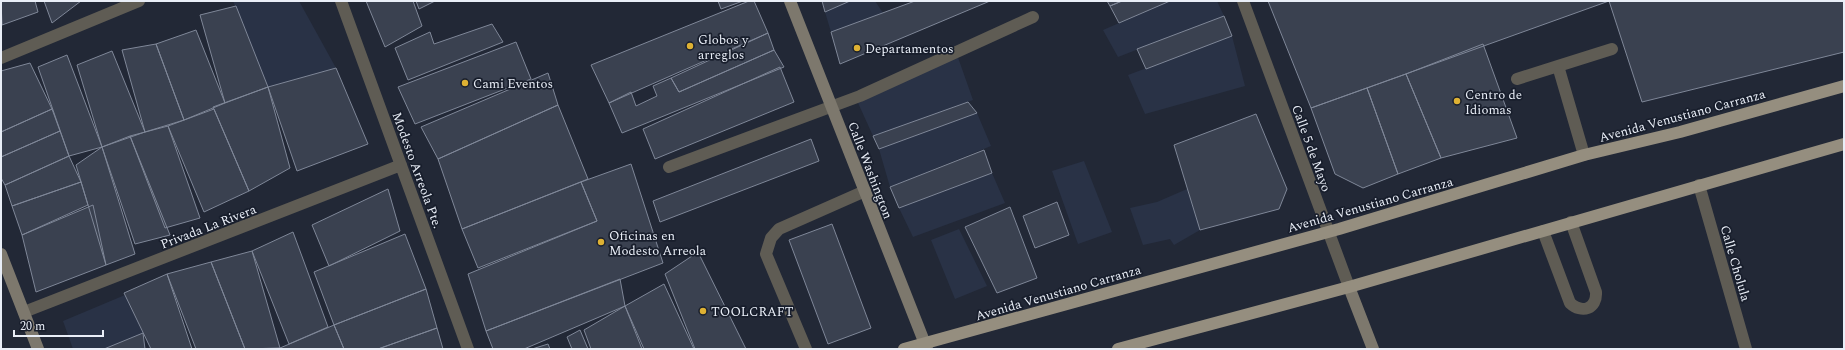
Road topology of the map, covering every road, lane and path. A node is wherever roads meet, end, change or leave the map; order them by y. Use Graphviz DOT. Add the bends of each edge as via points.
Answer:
graph roads {
  1 [pos="139,1"];
  2 [pos="341,1"];
  3 [pos="790,1"];
  4 [pos="1243,1"];
  5 [pos="1033,17"];
  6 [pos="1612,49"];
  7 [pos="1,58"];
  8 [pos="1558,66"];
  9 [pos="1516,79"];
  10 [pos="1844,86"];
  11 [pos="832,107"];
  12 [pos="1844,144"];
  13 [pos="1584,155"];
  14 [pos="401,165"];
  15 [pos="669,168"];
  16 [pos="1699,185"];
  17 [pos="865,191"];
  18 [pos="1571,222"];
  19 [pos="1542,230"];
  20 [pos="1327,231"];
  21 [pos="1,254"];
  22 [pos="1349,287"];
  23 [pos="24,312"];
  24 [pos="926,346"];
  25 [pos="38,349"];
  26 [pos="468,349"];
  27 [pos="806,349"];
  28 [pos="904,349"];
  29 [pos="1118,349"];
  30 [pos="1373,349"];
  31 [pos="1746,349"];
  1 -- 7 [label="street"];
  2 -- 14 [label="street, Modesto Arreola Pte."];
  3 -- 11 [label="main road, Calle Washington"];
  4 -- 20 [label="street, Calle 5 de Mayo"];
  5 -- 11 [label="street"];
  6 -- 8 [label="street"];
  8 -- 9 [label="street"];
  8 -- 13 [label="street"];
  10 -- 13 [label="main road, Avenida Venustiano Carranza" via="1680,132"];
  11 -- 15 [label="street"];
  11 -- 17 [label="main road, Calle Washington"];
  12 -- 16 [label="main road"];
  13 -- 20 [label="main road, Avenida Venustiano Carranza"];
  14 -- 23 [label="street, Privada La Rivera"];
  14 -- 26 [label="street, Modesto Arreola Pte."];
  16 -- 18 [label="main road"];
  16 -- 31 [label="street, Calle Cholula"];
  17 -- 24 [label="main road, Calle Washington"];
  17 -- 27 [label="street" via="779,229 771,238 766,254"];
  18 -- 19 [label="main road"];
  18 -- 19 [label="street" via="1596,292 1592,305 1584,310 1577,309 1570,303"];
  19 -- 22 [label="main road"];
  20 -- 22 [label="street, Calle 5 de Mayo"];
  20 -- 24 [label="main road, Avenida Venustiano Carranza"];
  21 -- 23 [label="main road"];
  22 -- 29 [label="main road"];
  22 -- 30 [label="main road, Calle 5 de Mayo"];
  23 -- 25 [label="main road"];
  24 -- 28 [label="main road, Avenida Venustiano Carranza"];
}
